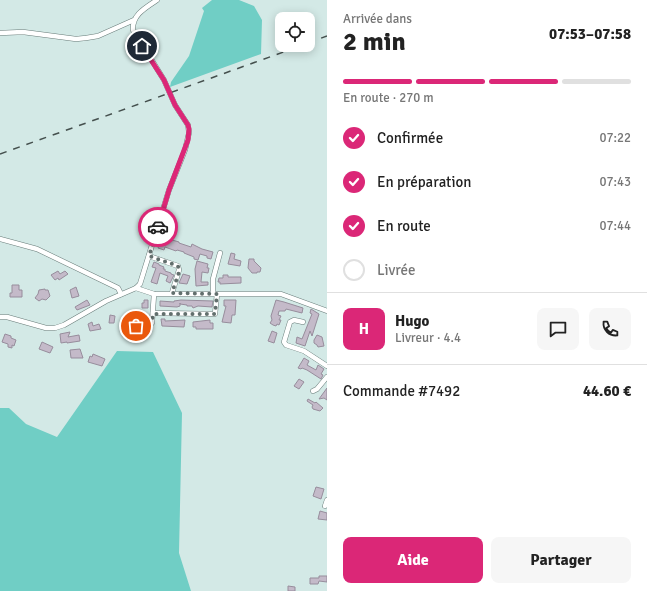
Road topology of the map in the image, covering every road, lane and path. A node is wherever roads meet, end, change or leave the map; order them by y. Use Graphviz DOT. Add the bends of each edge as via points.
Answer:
graph roads {
  1 [pos="157,0"];
  2 [pos="134,20"];
  3 [pos="0,33"];
  4 [pos="0,239"];
  5 [pos="220,253"];
  6 [pos="149,256"];
  7 [pos="136,288"];
  8 [pos="172,293"];
  9 [pos="122,294"];
  10 [pos="154,294"];
  11 [pos="215,294"];
  12 [pos="327,311"];
  13 [pos="153,314"];
  14 [pos="0,316"];
  15 [pos="303,322"];
  16 [pos="132,330"];
  17 [pos="327,366"];
  18 [pos="327,377"];
  19 [pos="313,391"];
  20 [pos="327,500"];
  21 [pos="325,506"];
  1 -- 2 [label="street" via="144,8"];
  2 -- 3 [label="street" via="98,36 76,39 23,32"];
  2 -- 6 [label="street" via="133,30 164,80 189,129 188,140 169,190"];
  4 -- 9 [label="street" via="37,249 118,288"];
  5 -- 11 [label="street" via="213,279"];
  6 -- 7 [label="street" via="140,284"];
  6 -- 8 [label="street" via="178,266 179,272"];
  7 -- 9 [label="street"];
  7 -- 10 [label="street"];
  8 -- 10 [label="street"];
  8 -- 11 [label="street"];
  9 -- 14 [label="street" via="55,328"];
  10 -- 13 [label="street"];
  11 -- 12 [label="street" via="281,294"];
  11 -- 13 [label="street" via="215,314"];
  13 -- 16 [label="street" via="152,323 141,324"];
  15 -- 17 [label="street" via="290,322 284,342"];
  18 -- 19 [label="street"];
  20 -- 21 [label="street"];
}
